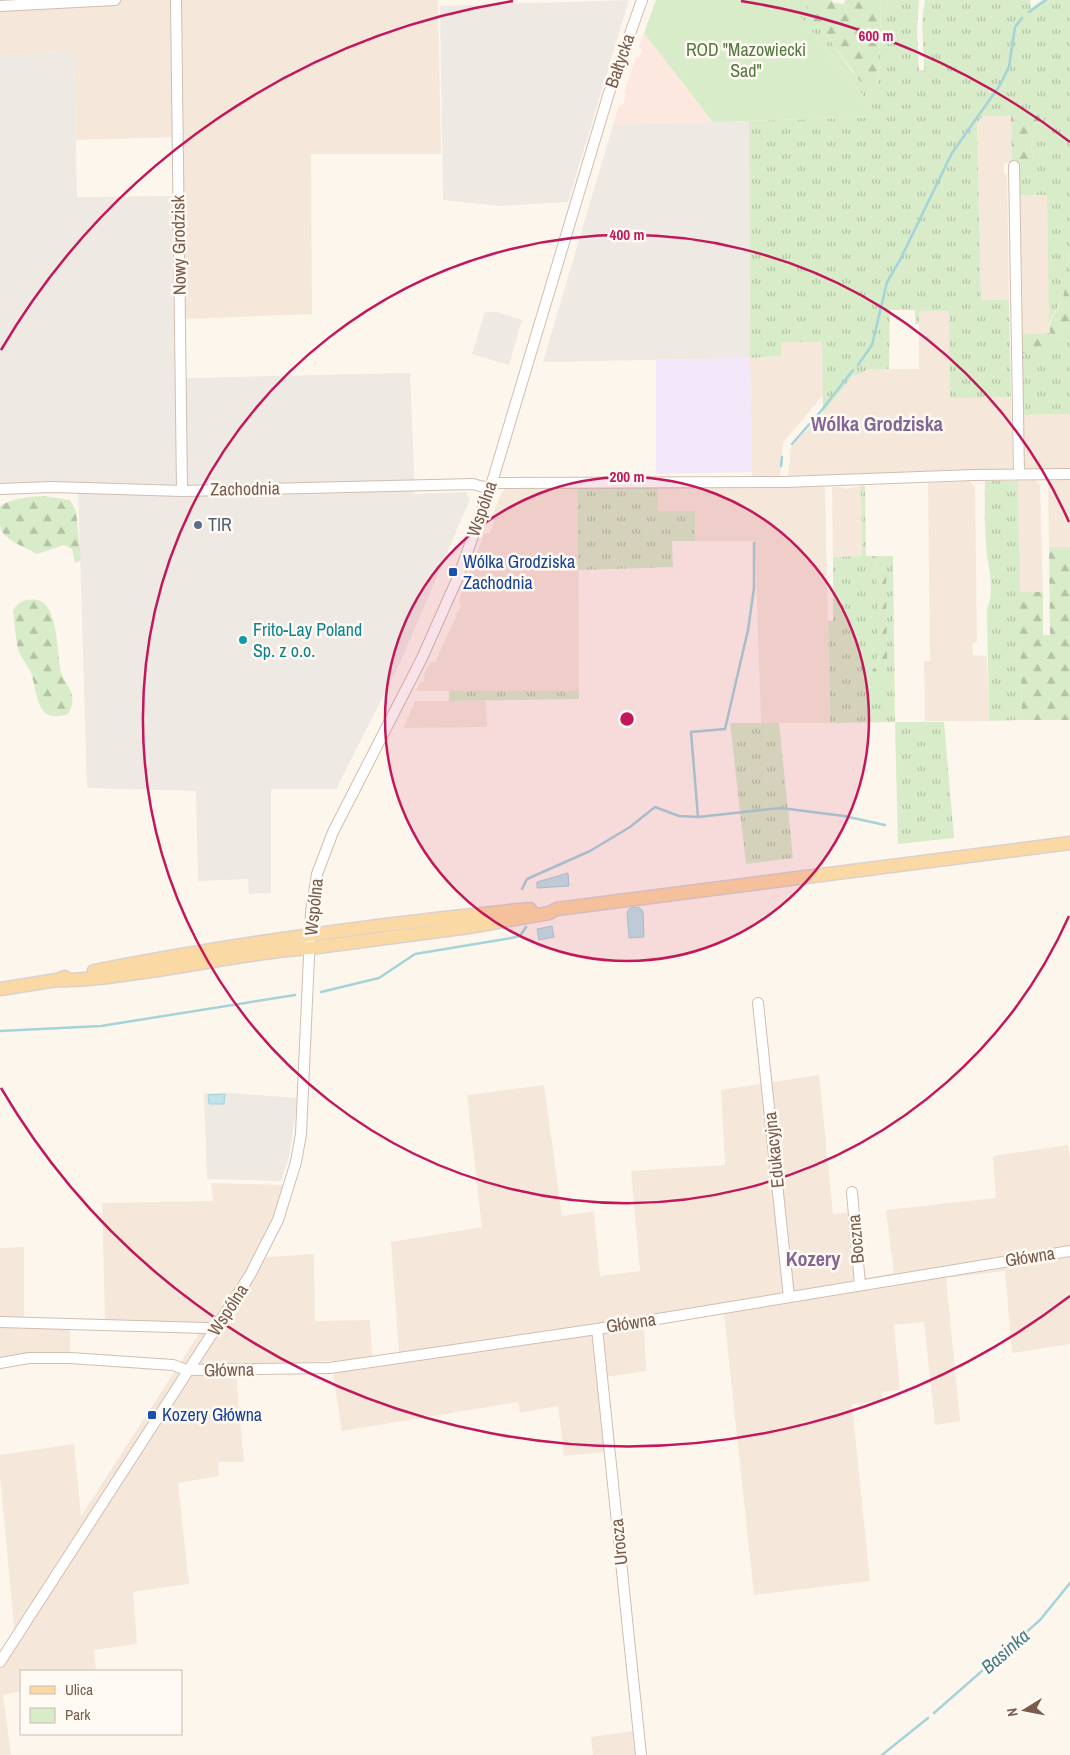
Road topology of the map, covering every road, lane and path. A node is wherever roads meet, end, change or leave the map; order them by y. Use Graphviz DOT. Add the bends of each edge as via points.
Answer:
graph roads {
  1 [pos="115,0"];
  2 [pos="176,0"];
  3 [pos="642,0"];
  4 [pos="29,3"];
  5 [pos="0,6"];
  6 [pos="600,122"];
  7 [pos="1014,166"];
  8 [pos="1019,474"];
  9 [pos="1070,474"];
  10 [pos="491,486"];
  11 [pos="0,489"];
  12 [pos="182,491"];
  13 [pos="1070,843"];
  14 [pos="310,942"];
  15 [pos="0,989"];
  16 [pos="758,1003"];
  17 [pos="852,1192"];
  18 [pos="1070,1251"];
  19 [pos="860,1285"];
  20 [pos="789,1297"];
  21 [pos="0,1322"];
  22 [pos="597,1329"];
  23 [pos="215,1331"];
  24 [pos="0,1363"];
  25 [pos="189,1370"];
  26 [pos="0,1662"];
  27 [pos="641,1755"];
  1 -- 4 [label="street"];
  2 -- 12 [label="street, Nowy Grodzisk"];
  3 -- 6 [label="street, Bałtycka" via="618,62"];
  4 -- 5 [label="street"];
  6 -- 10 [label="street, Wspólna"];
  7 -- 8 [label="street"];
  8 -- 9 [label="street, Zachodnia"];
  8 -- 10 [label="street, Zachodnia" via="784,482"];
  10 -- 12 [label="street, Zachodnia"];
  10 -- 14 [label="street, Wspólna" via="459,575 422,658 342,813 322,859 314,886"];
  11 -- 12 [label="street, Zachodnia" via="52,487"];
  13 -- 14 [label="main road" via="557,909 549,907 468,915"];
  14 -- 15 [label="main road" via="154,959"];
  14 -- 23 [label="street, Wspólna" via="303,1107 296,1162 272,1234"];
  16 -- 20 [label="street, Edukacyjna"];
  17 -- 19 [label="street, Boczna"];
  18 -- 19 [label="street, Główna"];
  19 -- 20 [label="street, Główna"];
  20 -- 22 [label="street, Główna"];
  21 -- 23 [label="street" via="206,1328"];
  22 -- 25 [label="street, Główna" via="330,1368"];
  22 -- 27 [label="street, Urocza"];
  23 -- 25 [label="street, Wspólna"];
  24 -- 25 [label="street, Główna" via="29,1358 70,1358 173,1365"];
  25 -- 26 [label="street, Wspólna"];
}
